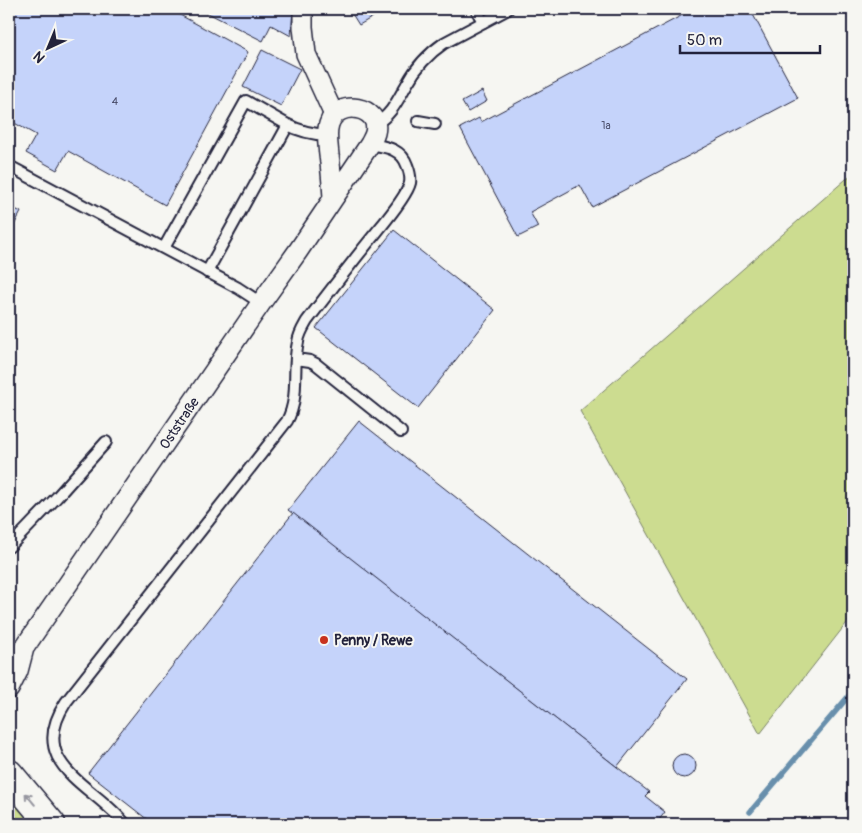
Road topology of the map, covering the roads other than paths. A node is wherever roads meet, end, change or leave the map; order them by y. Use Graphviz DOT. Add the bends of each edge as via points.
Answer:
graph roads {
  1 [pos="303,9"];
  2 [pos="476,9"];
  3 [pos="508,9"];
  4 [pos="483,22"];
  5 [pos="334,115"];
  6 [pos="418,122"];
  7 [pos="376,124"];
  8 [pos="435,124"];
  9 [pos="288,125"];
  10 [pos="328,135"];
  11 [pos="370,144"];
  12 [pos="9,166"];
  13 [pos="333,197"];
  14 [pos="164,248"];
  15 [pos="207,272"];
  16 [pos="261,303"];
  17 [pos="296,359"];
  18 [pos="400,432"];
  19 [pos="106,442"];
  20 [pos="9,547"];
  21 [pos="16,652"];
  22 [pos="9,689"];
  23 [pos="9,774"];
  24 [pos="51,824"];
  25 [pos="125,824"];
  1 -- 5 [label="street" via="306,54"];
  2 -- 4 [label="lane"];
  3 -- 4 [label="lane"];
  4 -- 7 [label="lane" via="444,43 424,59 389,114"];
  5 -- 7 [label="street" via="342,109 362,109"];
  5 -- 10 [label="street"];
  6 -- 8 [label="lane"];
  7 -- 11 [label="street, Oststraße"];
  9 -- 10 [label="lane" via="302,132"];
  9 -- 14 [label="lane" via="246,102"];
  9 -- 15 [label="lane"];
  10 -- 13 [label="street"];
  11 -- 13 [label="street, Oststraße"];
  11 -- 17 [label="lane" via="389,147 405,158 410,170 410,184 307,321 300,333"];
  12 -- 14 [label="lane"];
  13 -- 16 [label="street, Oststraße"];
  14 -- 15 [label="lane"];
  15 -- 16 [label="lane"];
  16 -- 21 [label="street, Oststraße"];
  17 -- 18 [label="lane" via="316,364"];
  17 -- 25 [label="lane" via="294,400 287,420 60,710 53,738 59,760 71,776"];
  19 -- 20 [label="lane"];
  21 -- 22 [label="street, Oststraße" via="18,671"];
  24 -- 23 [label="main road, one-way"];
}
